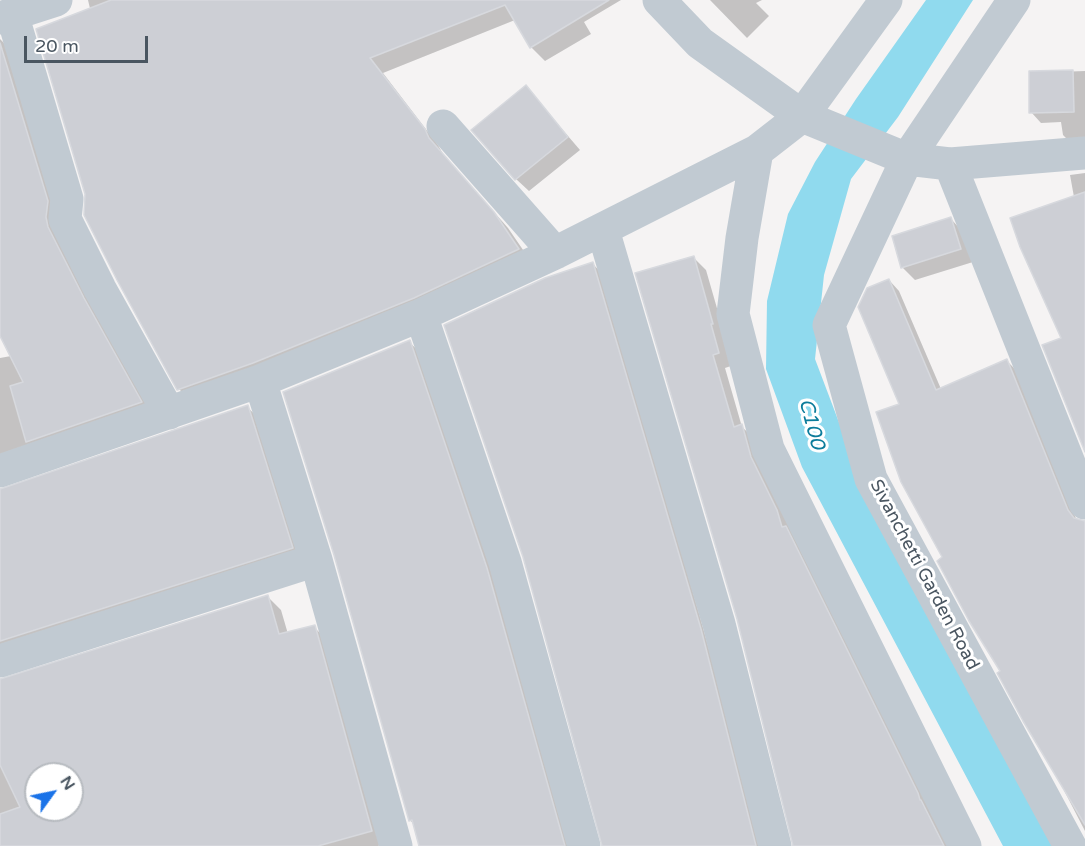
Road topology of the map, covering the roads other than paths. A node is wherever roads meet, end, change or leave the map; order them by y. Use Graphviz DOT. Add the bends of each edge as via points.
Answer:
graph roads {
  1 [pos="659,0"];
  2 [pos="885,0"];
  3 [pos="1014,0"];
  4 [pos="24,8"];
  5 [pos="801,116"];
  6 [pos="443,126"];
  7 [pos="757,151"];
  8 [pos="1085,153"];
  9 [pos="895,154"];
  10 [pos="950,164"];
  11 [pos="603,230"];
  12 [pos="555,254"];
  13 [pos="421,315"];
  14 [pos="260,381"];
  15 [pos="169,413"];
  16 [pos="0,471"];
  17 [pos="1085,503"];
  18 [pos="316,560"];
  19 [pos="0,661"];
  20 [pos="396,846"];
  21 [pos="584,846"];
  22 [pos="775,846"];
  23 [pos="965,846"];
  24 [pos="1070,846"];
  1 -- 5 [label="street" via="700,43"];
  2 -- 5 [label="street"];
  3 -- 9 [label="street, Sivanchetti Garden Road"];
  4 -- 15 [label="street" via="67,199 65,219"];
  5 -- 7 [label="street"];
  5 -- 9 [label="street"];
  6 -- 12 [label="street"];
  7 -- 11 [label="street"];
  7 -- 23 [label="street" via="733,314 768,449"];
  8 -- 10 [label="street"];
  9 -- 10 [label="street"];
  9 -- 24 [label="street, Sivanchetti Garden Road" via="829,325 871,479"];
  10 -- 17 [label="street"];
  11 -- 12 [label="street"];
  11 -- 22 [label="street" via="719,624"];
  12 -- 13 [label="street"];
  13 -- 14 [label="street"];
  13 -- 21 [label="street" via="505,562"];
  14 -- 15 [label="street"];
  14 -- 18 [label="street"];
  15 -- 16 [label="street"];
  18 -- 19 [label="street"];
  18 -- 20 [label="street"];
}
